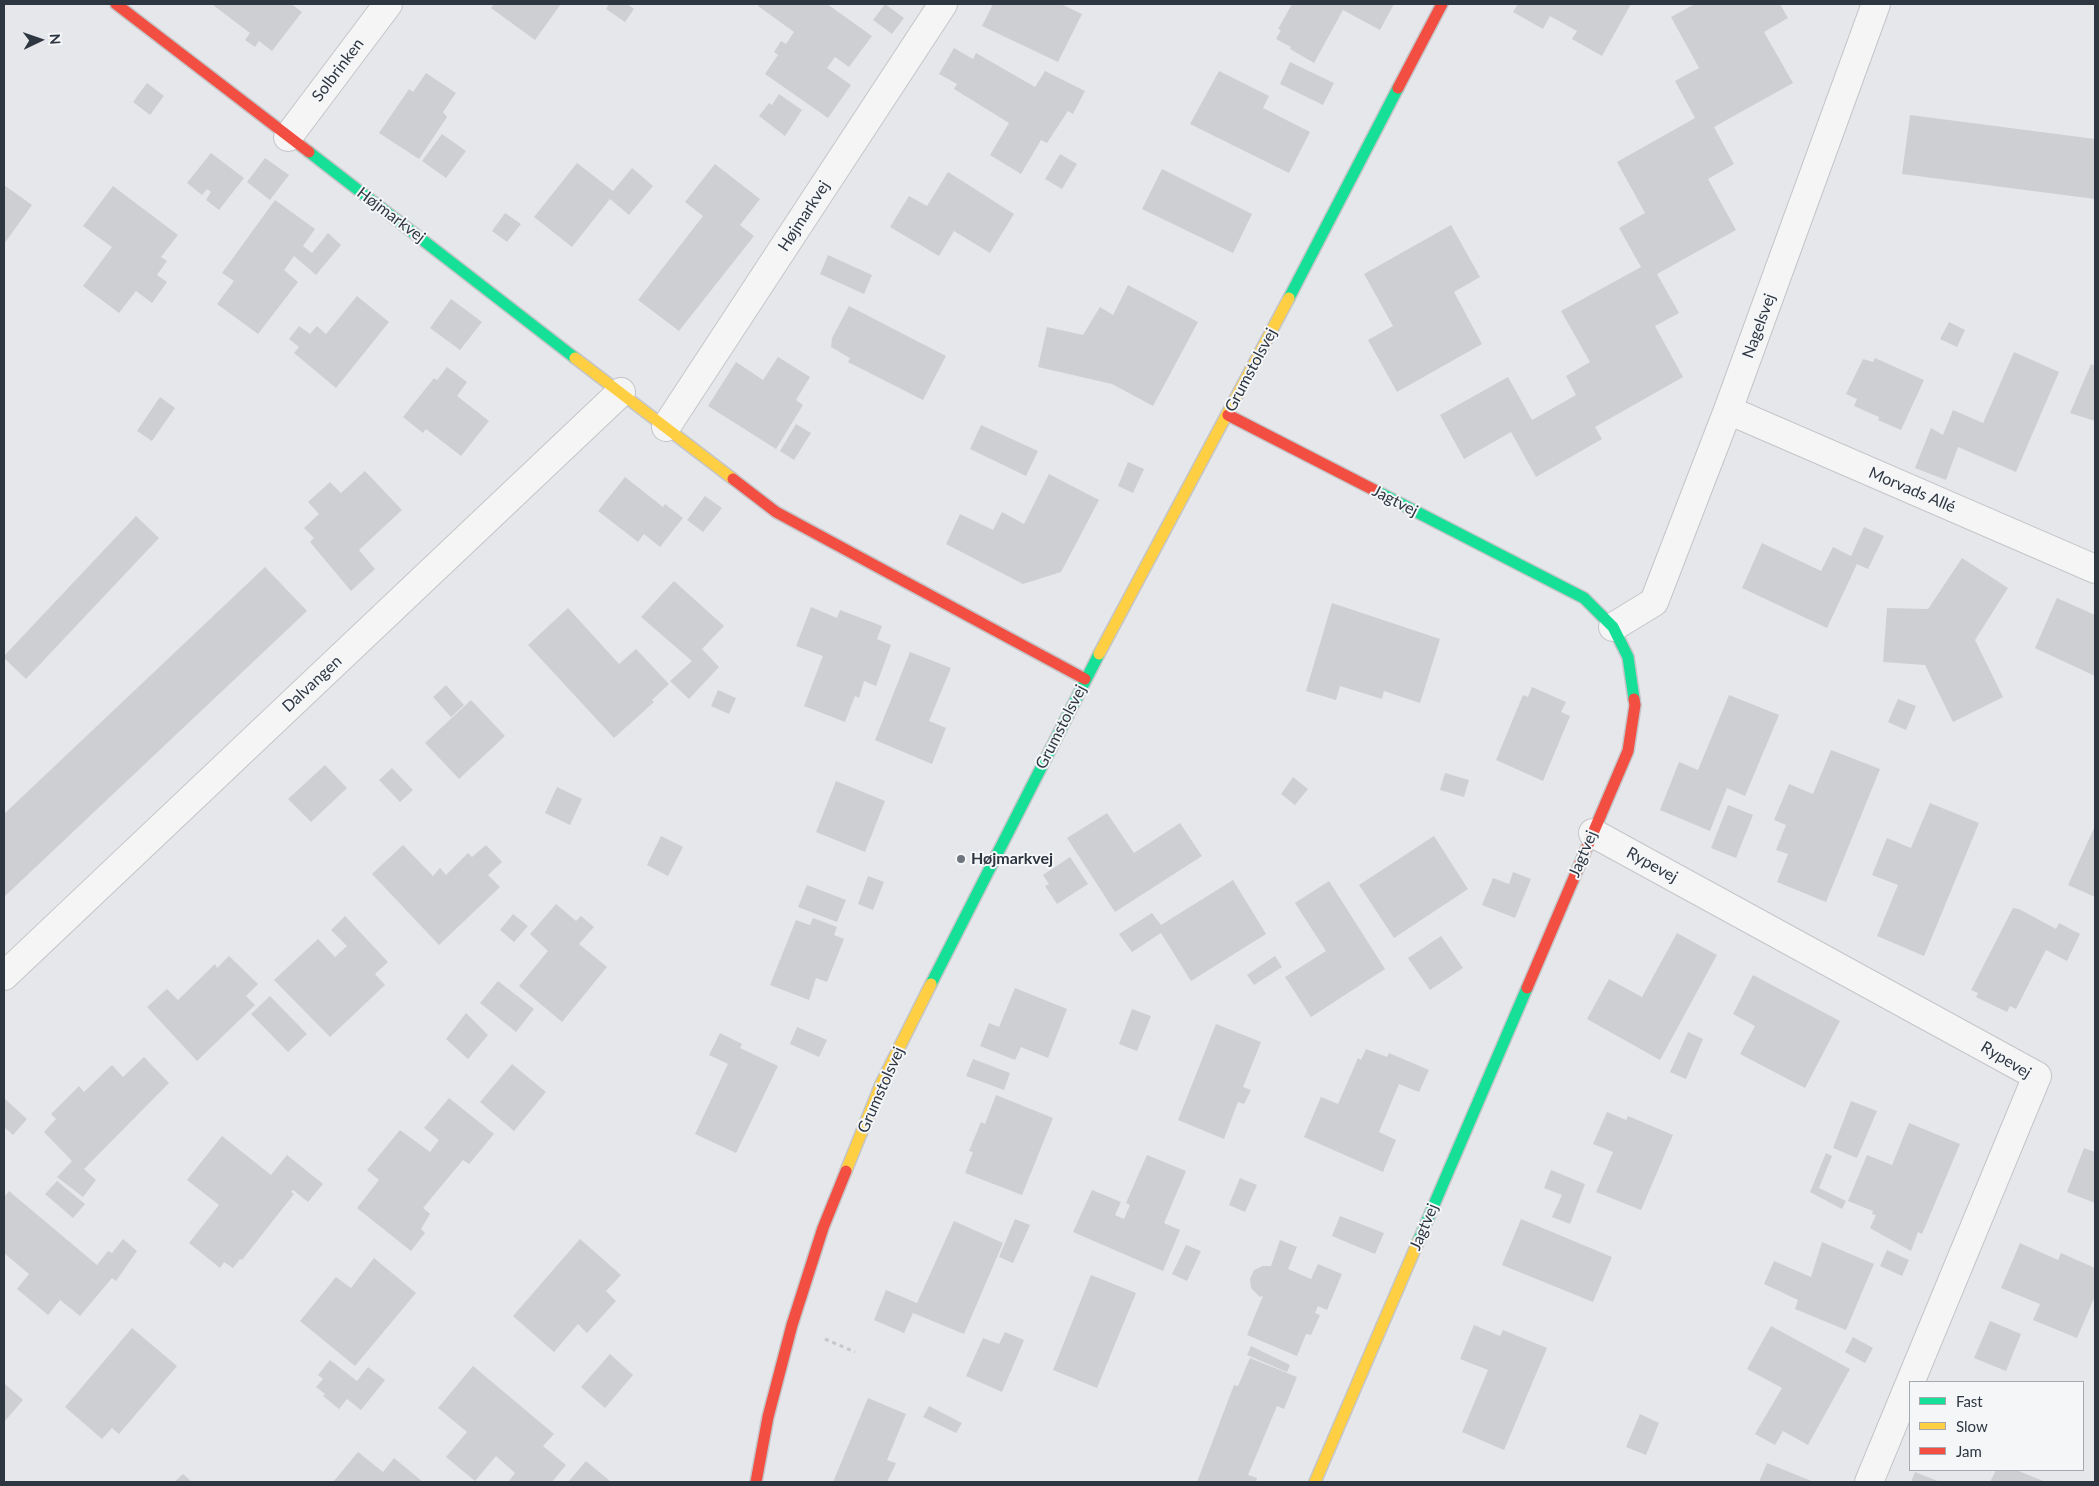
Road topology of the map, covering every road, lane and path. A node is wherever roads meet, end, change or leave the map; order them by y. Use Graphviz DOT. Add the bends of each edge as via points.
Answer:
graph roads {
  1 [pos="116,4"];
  2 [pos="388,4"];
  3 [pos="943,4"];
  4 [pos="1442,4"];
  5 [pos="1876,4"];
  6 [pos="288,137"];
  7 [pos="621,392"];
  8 [pos="1728,410"];
  9 [pos="1228,415"];
  10 [pos="666,427"];
  11 [pos="2095,569"];
  12 [pos="1613,627"];
  13 [pos="1085,679"];
  14 [pos="1593,833"];
  15 [pos="4,976"];
  16 [pos="1911,1381"];
  17 [pos="1909,1385"];
  18 [pos="756,1482"];
  19 [pos="1315,1482"];
  20 [pos="1869,1482"];
  1 -- 6 [label="street, Højmarkvej"];
  2 -- 6 [label="street, Solbrinken"];
  3 -- 10 [label="street, Højmarkvej"];
  4 -- 9 [label="street, Grumstolsvej"];
  5 -- 8 [label="street, Nagelsvej"];
  6 -- 7 [label="street, Højmarkvej"];
  7 -- 10 [label="street, Højmarkvej"];
  7 -- 15 [label="street, Dalvangen"];
  8 -- 11 [label="street, Morvads Allé"];
  8 -- 12 [label="street, Nagelsvej" via="1654,602"];
  9 -- 12 [label="street, Jagtvej" via="1584,598"];
  9 -- 13 [label="street, Grumstolsvej"];
  10 -- 13 [label="street, Højmarkvej" via="776,512"];
  12 -- 14 [label="street, Jagtvej" via="1628,657 1635,705 1628,751"];
  13 -- 18 [label="street, Grumstolsvej" via="881,1084 823,1228 792,1325 768,1416"];
  14 -- 16 [label="street, Rypevej" via="2037,1076"];
  14 -- 19 [label="street, Jagtvej"];
  17 -- 20 [label="street, Rypevej"];
}
